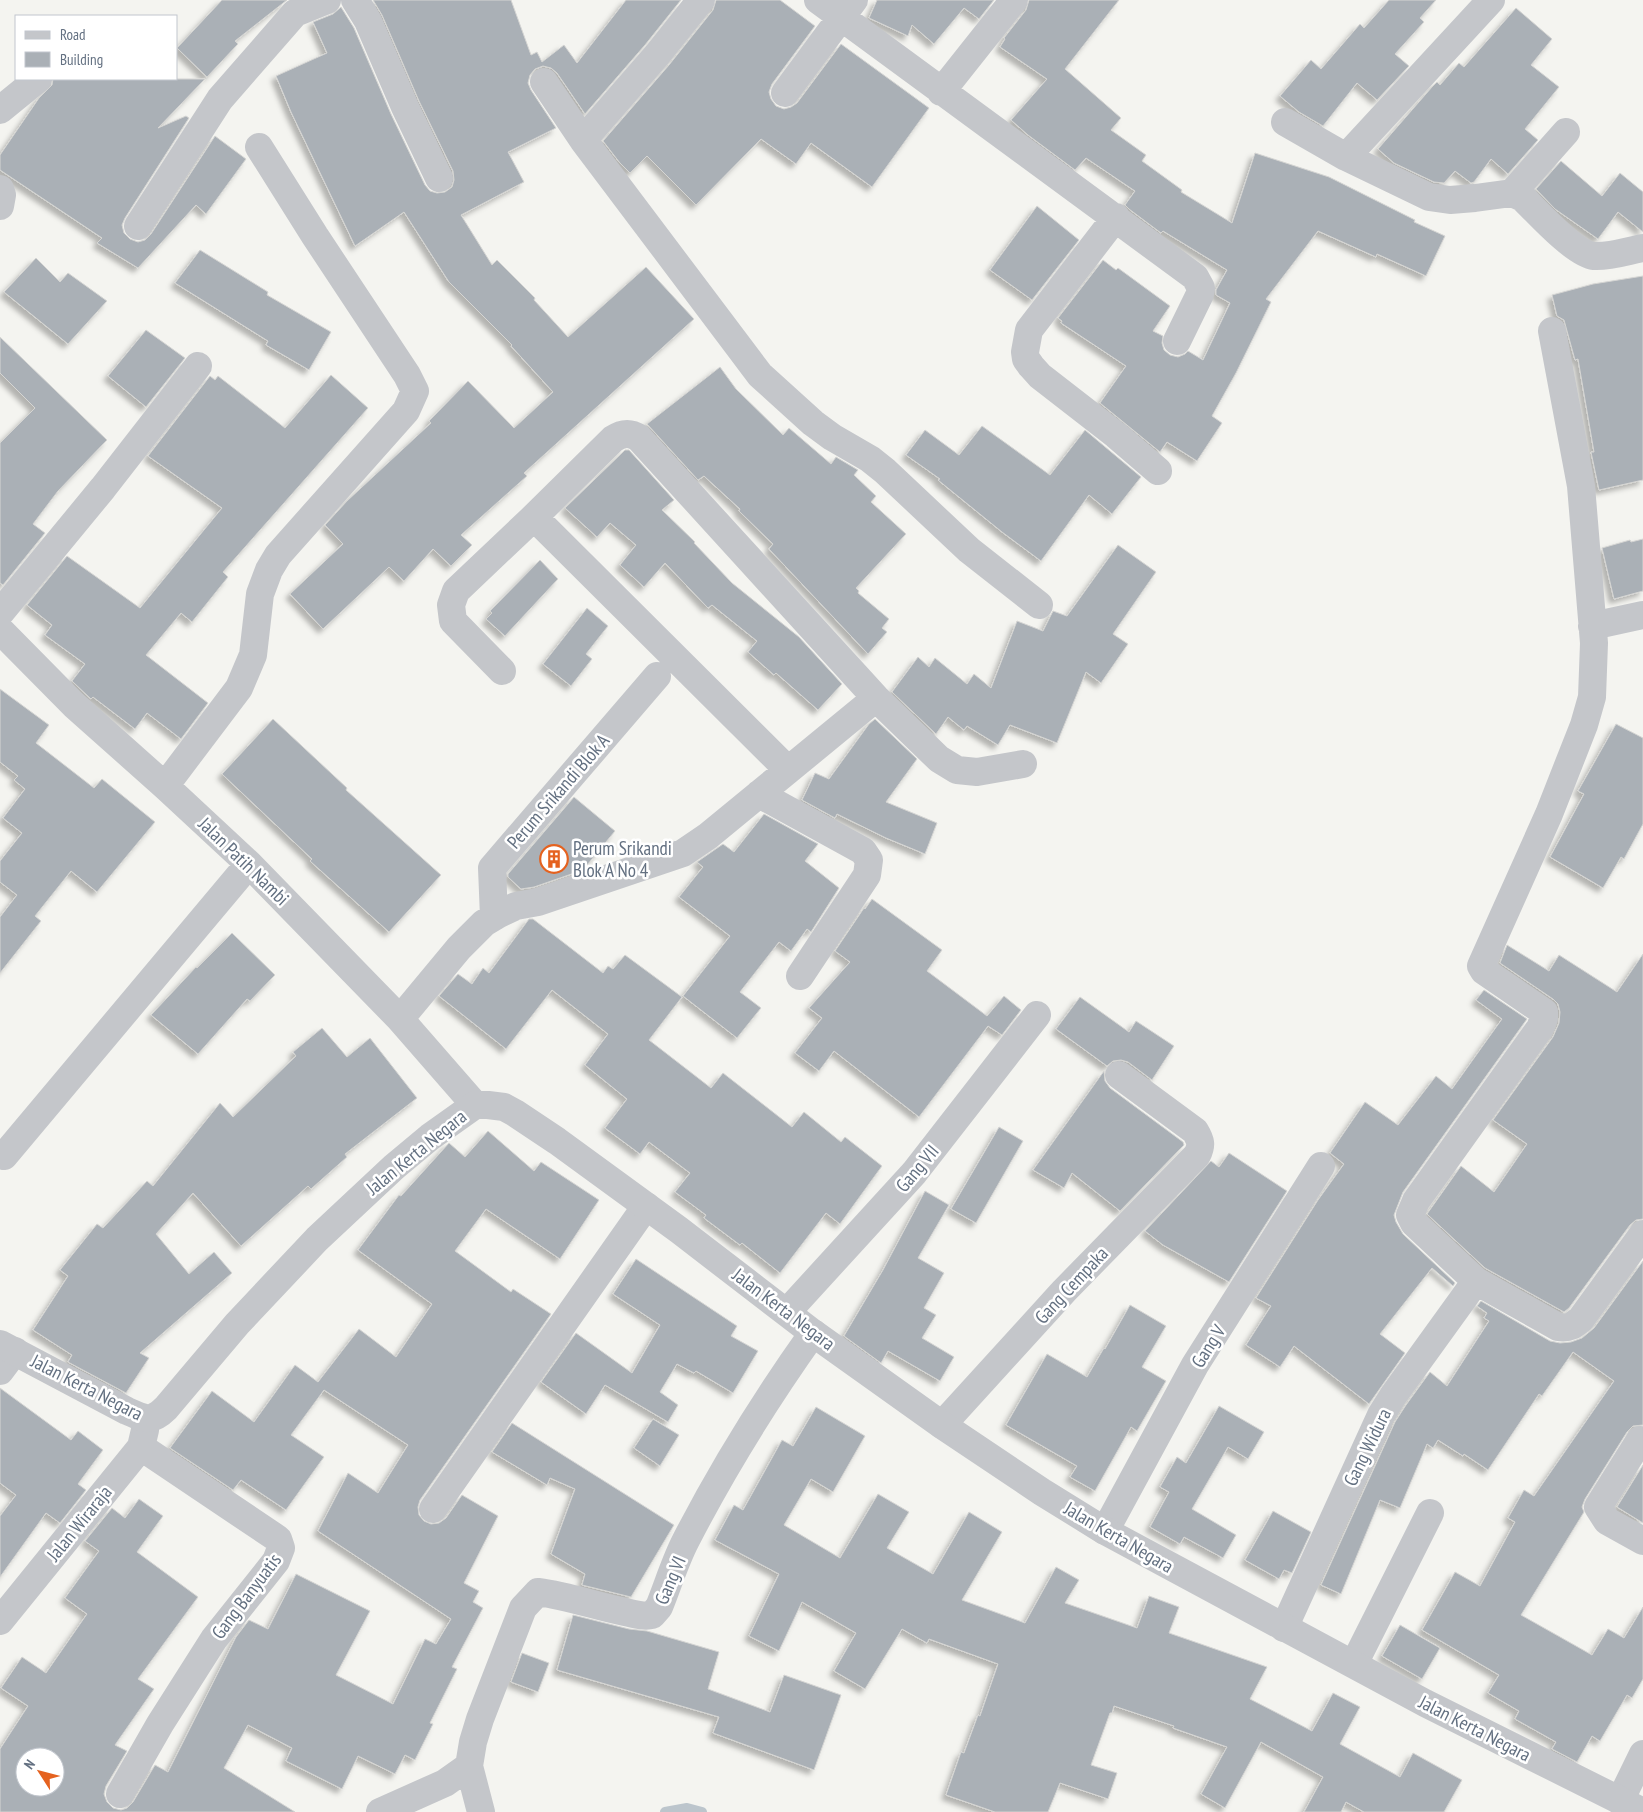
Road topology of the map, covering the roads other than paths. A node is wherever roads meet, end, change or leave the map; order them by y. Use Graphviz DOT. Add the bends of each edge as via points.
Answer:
graph roads {
  1 [pos="328,0"];
  2 [pos="355,0"];
  3 [pos="701,0"];
  4 [pos="818,0"];
  5 [pos="1014,0"];
  6 [pos="1491,0"];
  7 [pos="292,6"];
  8 [pos="848,9"];
  9 [pos="37,80"];
  10 [pos="544,82"];
  11 [pos="941,92"];
  12 [pos="785,93"];
  13 [pos="0,110"];
  14 [pos="1285,122"];
  15 [pos="1566,132"];
  16 [pos="583,140"];
  17 [pos="259,147"];
  18 [pos="1346,157"];
  19 [pos="440,178"];
  20 [pos="0,189"];
  21 [pos="1512,192"];
  22 [pos="0,206"];
  23 [pos="1116,217"];
  24 [pos="138,226"];
  25 [pos="1643,248"];
  26 [pos="1552,331"];
  27 [pos="1177,341"];
  28 [pos="198,366"];
  29 [pos="1158,471"];
  30 [pos="534,518"];
  31 [pos="1039,605"];
  32 [pos="0,613"];
  33 [pos="1643,614"];
  34 [pos="1592,626"];
  35 [pos="0,630"];
  36 [pos="502,671"];
  37 [pos="657,676"];
  38 [pos="876,698"];
  39 [pos="1023,764"];
  40 [pos="788,770"];
  41 [pos="165,786"];
  42 [pos="759,794"];
  43 [pos="249,864"];
  44 [pos="494,917"];
  45 [pos="800,976"];
  46 [pos="1037,1015"];
  47 [pos="400,1019"];
  48 [pos="1119,1075"];
  49 [pos="475,1105"];
  50 [pos="4,1156"];
  51 [pos="1321,1166"];
  52 [pos="646,1206"];
  53 [pos="1643,1234"];
  54 [pos="1476,1281"];
  55 [pos="787,1312"];
  56 [pos="813,1332"];
  57 [pos="5,1355"];
  58 [pos="148,1419"];
  59 [pos="942,1424"];
  60 [pos="1640,1440"];
  61 [pos="141,1447"];
  62 [pos="433,1509"];
  63 [pos="1430,1513"];
  64 [pos="1105,1531"];
  65 [pos="1643,1541"];
  66 [pos="0,1621"];
  67 [pos="1284,1628"];
  68 [pos="1354,1664"];
  69 [pos="1643,1754"];
  70 [pos="469,1766"];
  71 [pos="120,1794"];
  72 [pos="1634,1809"];
  73 [pos="380,1812"];
  74 [pos="481,1812"];
  1 -- 7 [label="street"];
  2 -- 19 [label="street"];
  3 -- 16 [label="street"];
  4 -- 8 [label="street"];
  5 -- 11 [label="street"];
  6 -- 18 [label="street"];
  7 -- 24 [label="street" via="220,99"];
  8 -- 11 [label="street"];
  8 -- 12 [label="street"];
  9 -- 13 [label="street"];
  10 -- 16 [label="street"];
  11 -- 23 [label="street"];
  14 -- 18 [label="street"];
  15 -- 21 [label="street"];
  16 -- 31 [label="street" via="760,375 813,423 885,471 968,550"];
  17 -- 41 [label="street" via="416,391 406,411 278,555 260,594 253,655 247,673"];
  18 -- 21 [label="street" via="1429,197 1458,199"];
  20 -- 22 [label="street"];
  21 -- 25 [label="street" via="1523,198 1578,250 1592,256"];
  23 -- 27 [label="street" via="1187,269 1201,288"];
  23 -- 29 [label="street" via="1029,330 1026,359 1040,376"];
  26 -- 34 [label="street" via="1581,486"];
  28 -- 32 [label="street"];
  30 -- 36 [label="street" via="456,591 451,605 453,621"];
  30 -- 38 [label="street" via="613,439 626,434 635,435"];
  30 -- 40 [label="street"];
  33 -- 34 [label="street"];
  34 -- 54 [label="street" via="1592,697 1584,725 1549,814 1481,966 1544,1012 1544,1018 1410,1214 1414,1223"];
  35 -- 41 [label="street, Jalan Patih Nambi" via="74,705"];
  37 -- 44 [label="street, Perum Srikandi Blok A" via="492,868"];
  38 -- 39 [label="street" via="957,770 977,772"];
  38 -- 40 [label="street"];
  40 -- 42 [label="street"];
  41 -- 43 [label="street, Jalan Patih Nambi"];
  42 -- 44 [label="street" via="683,853 538,902 516,906"];
  42 -- 45 [label="street" via="863,851 870,860 867,875"];
  43 -- 47 [label="street, Jalan Patih Nambi"];
  43 -- 50 [label="street"];
  44 -- 47 [label="street" via="460,948"];
  46 -- 55 [label="street, Gang VII" via="914,1173"];
  47 -- 49 [label="street, Jalan Patih Nambi"];
  48 -- 59 [label="street, Gang Cempaka" via="1195,1131 1201,1147 1197,1155 1064,1291"];
  49 -- 52 [label="street, Jalan Kerta Negara" via="504,1107 515,1113"];
  49 -- 58 [label="street, Jalan Kerta Negara" via="394,1167 331,1226 237,1324 166,1408 155,1418"];
  51 -- 64 [label="street, Gang V" via="1195,1365"];
  52 -- 55 [label="street, Jalan Kerta Negara"];
  52 -- 62 [label="street"];
  53 -- 54 [label="street" via="1573,1326 1558,1327"];
  54 -- 67 [label="street, Gang Widura" via="1382,1415"];
  55 -- 56 [label="street, Jalan Kerta Negara"];
  56 -- 59 [label="street, Jalan Kerta Negara"];
  56 -- 70 [label="street, Gang VI" via="732,1458 685,1542 659,1607 652,1615 642,1616 538,1592 523,1608 480,1719"];
  57 -- 58 [label="street, Jalan Kerta Negara"];
  58 -- 61 [label="street, Jalan Wiraraja"];
  59 -- 64 [label="street, Jalan Kerta Negara"];
  60 -- 65 [label="street" via="1598,1507 1607,1521"];
  61 -- 66 [label="street, Jalan Wiraraja"];
  61 -- 71 [label="street, Gang Banyuatis" via="278,1539 281,1548 276,1561 214,1638"];
  63 -- 68 [label="street"];
  64 -- 67 [label="street, Jalan Kerta Negara"];
  67 -- 68 [label="street, Jalan Kerta Negara"];
  68 -- 72 [label="street, Jalan Kerta Negara" via="1425,1704"];
  69 -- 72 [label="street"];
  70 -- 73 [label="street" via="445,1783"];
  70 -- 74 [label="street"];
}
